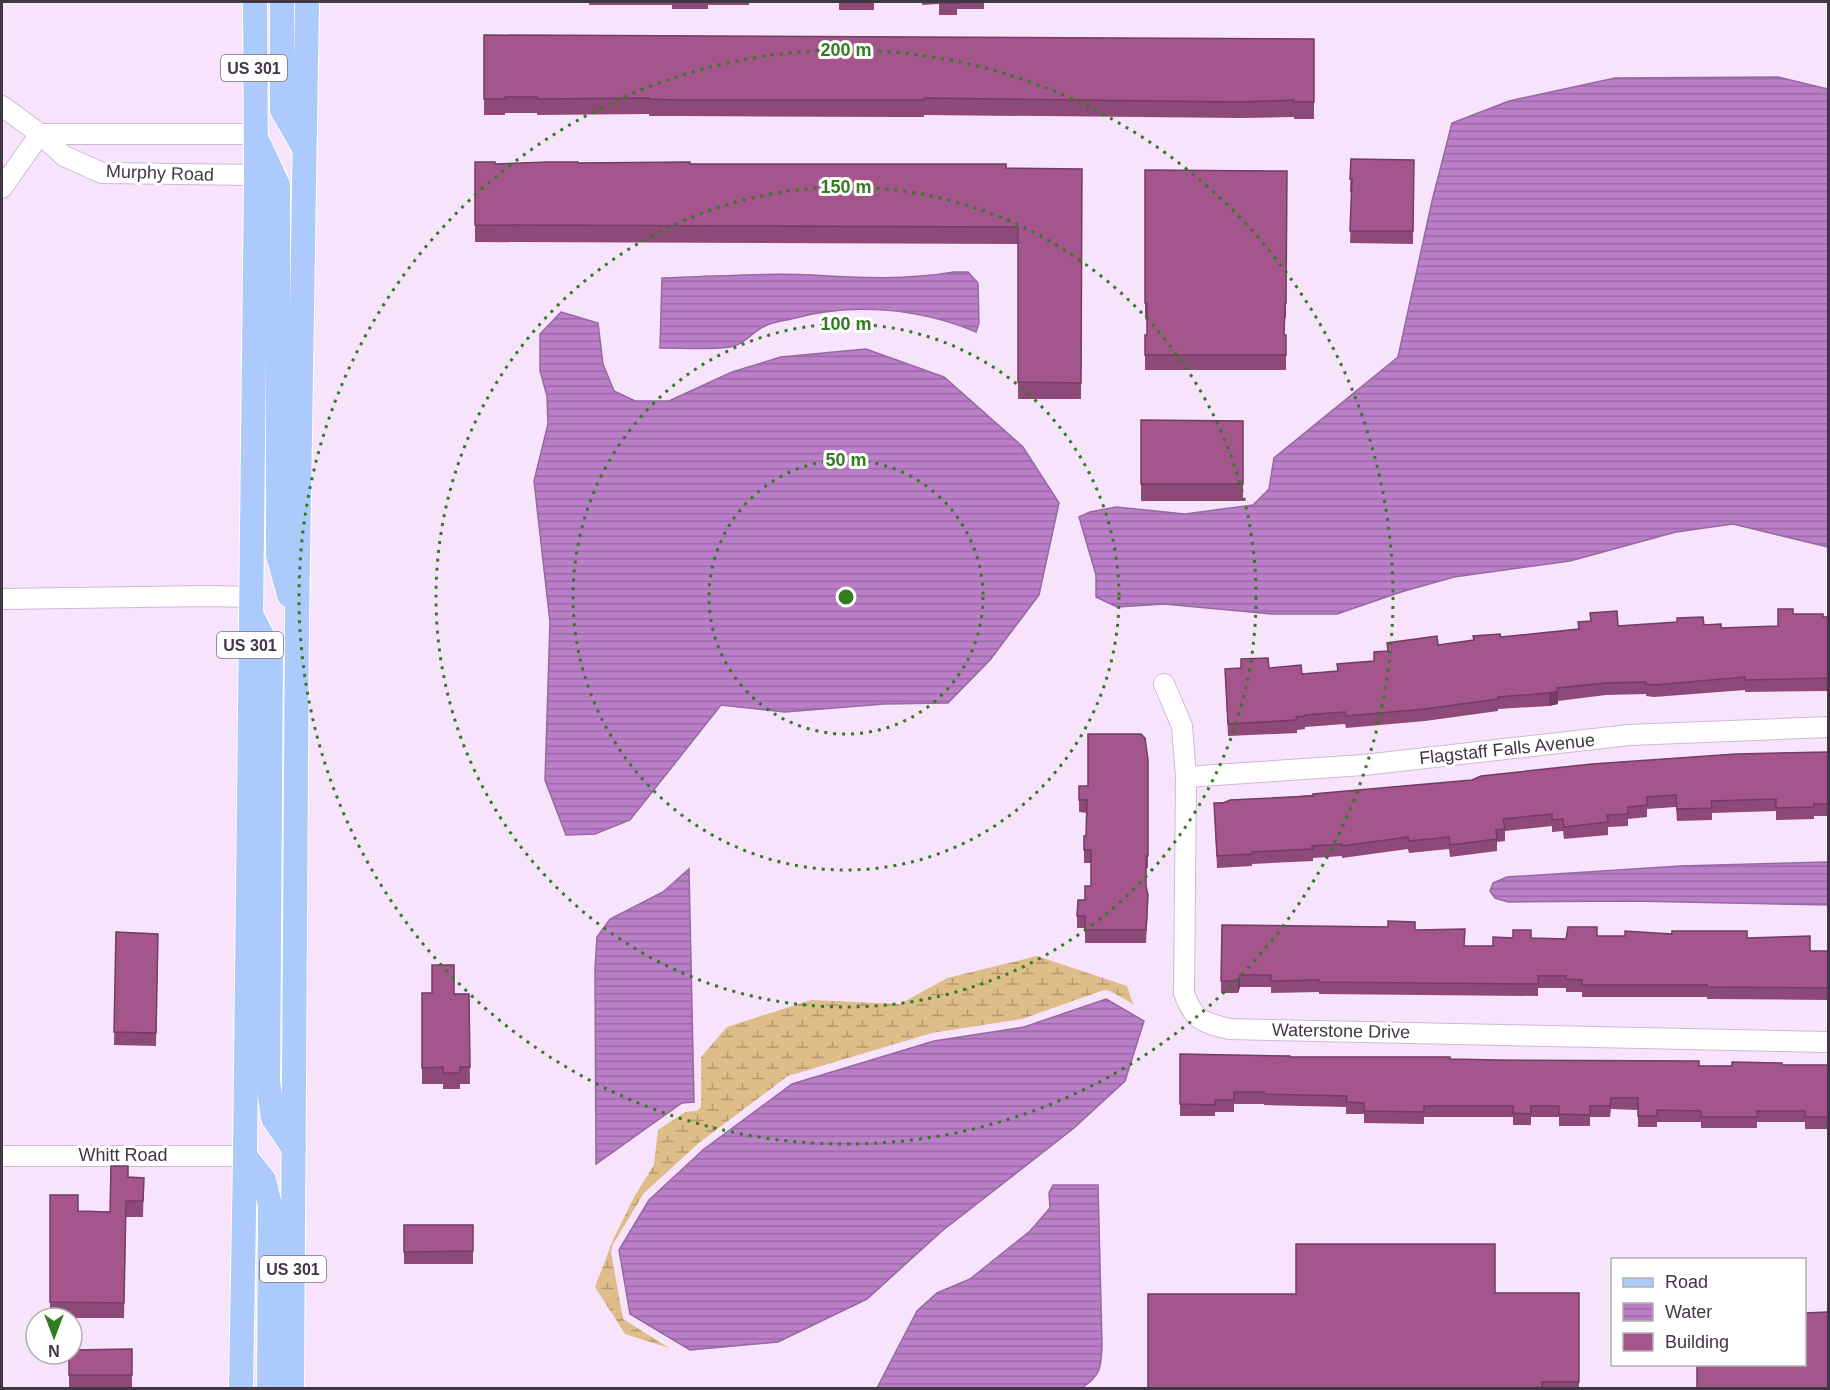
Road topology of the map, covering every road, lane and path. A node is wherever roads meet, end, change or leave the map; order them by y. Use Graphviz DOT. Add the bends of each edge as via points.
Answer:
graph roads {
  1 [pos="255,2"];
  2 [pos="282,2"];
  3 [pos="307,2"];
  4 [pos="2,106"];
  5 [pos="40,134"];
  6 [pos="254,134"];
  7 [pos="304,148"];
  8 [pos="256,175"];
  9 [pos="2,188"];
  10 [pos="2,599"];
  11 [pos="250,604"];
  12 [pos="297,621"];
  13 [pos="1164,684"];
  14 [pos="1828,727"];
  15 [pos="1186,777"];
  16 [pos="1828,1042"];
  17 [pos="294,1149"];
  18 [pos="2,1156"];
  19 [pos="245,1156"];
  20 [pos="240,1389"];
  21 [pos="269,1389"];
  22 [pos="292,1389"];
  1 -- 6 [label="main road, US 301"];
  2 -- 7 [label="main road" via="282,110"];
  3 -- 7 [label="main road, US 301"];
  4 -- 5 [label="street, Murphy Road"];
  5 -- 6 [label="street, Murphy Road"];
  5 -- 8 [label="street, Murphy Road" via="64,156 102,173"];
  5 -- 9 [label="street"];
  6 -- 8 [label="main road, US 301"];
  6 -- 12 [label="main road" via="278,185 278,555"];
  7 -- 12 [label="main road, US 301"];
  8 -- 11 [label="main road, US 301"];
  10 -- 11 [label="street" via="208,596"];
  11 -- 17 [label="main road" via="271,653 268,1081 273,1118"];
  11 -- 19 [label="main road, US 301"];
  12 -- 17 [label="main road, US 301"];
  13 -- 15 [label="street, Waterstone Drive" via="1182,726"];
  14 -- 15 [label="street, Flagstaff Falls Avenue" via="1629,735 1364,765"];
  15 -- 16 [label="street, Waterstone Drive" via="1184,993 1191,1011 1206,1023 1229,1029"];
  17 -- 22 [label="main road, US 301"];
  18 -- 19 [label="street, Whitt Road"];
  19 -- 20 [label="main road, US 301"];
  19 -- 21 [label="main road" via="264,1180 270,1205"];
}
